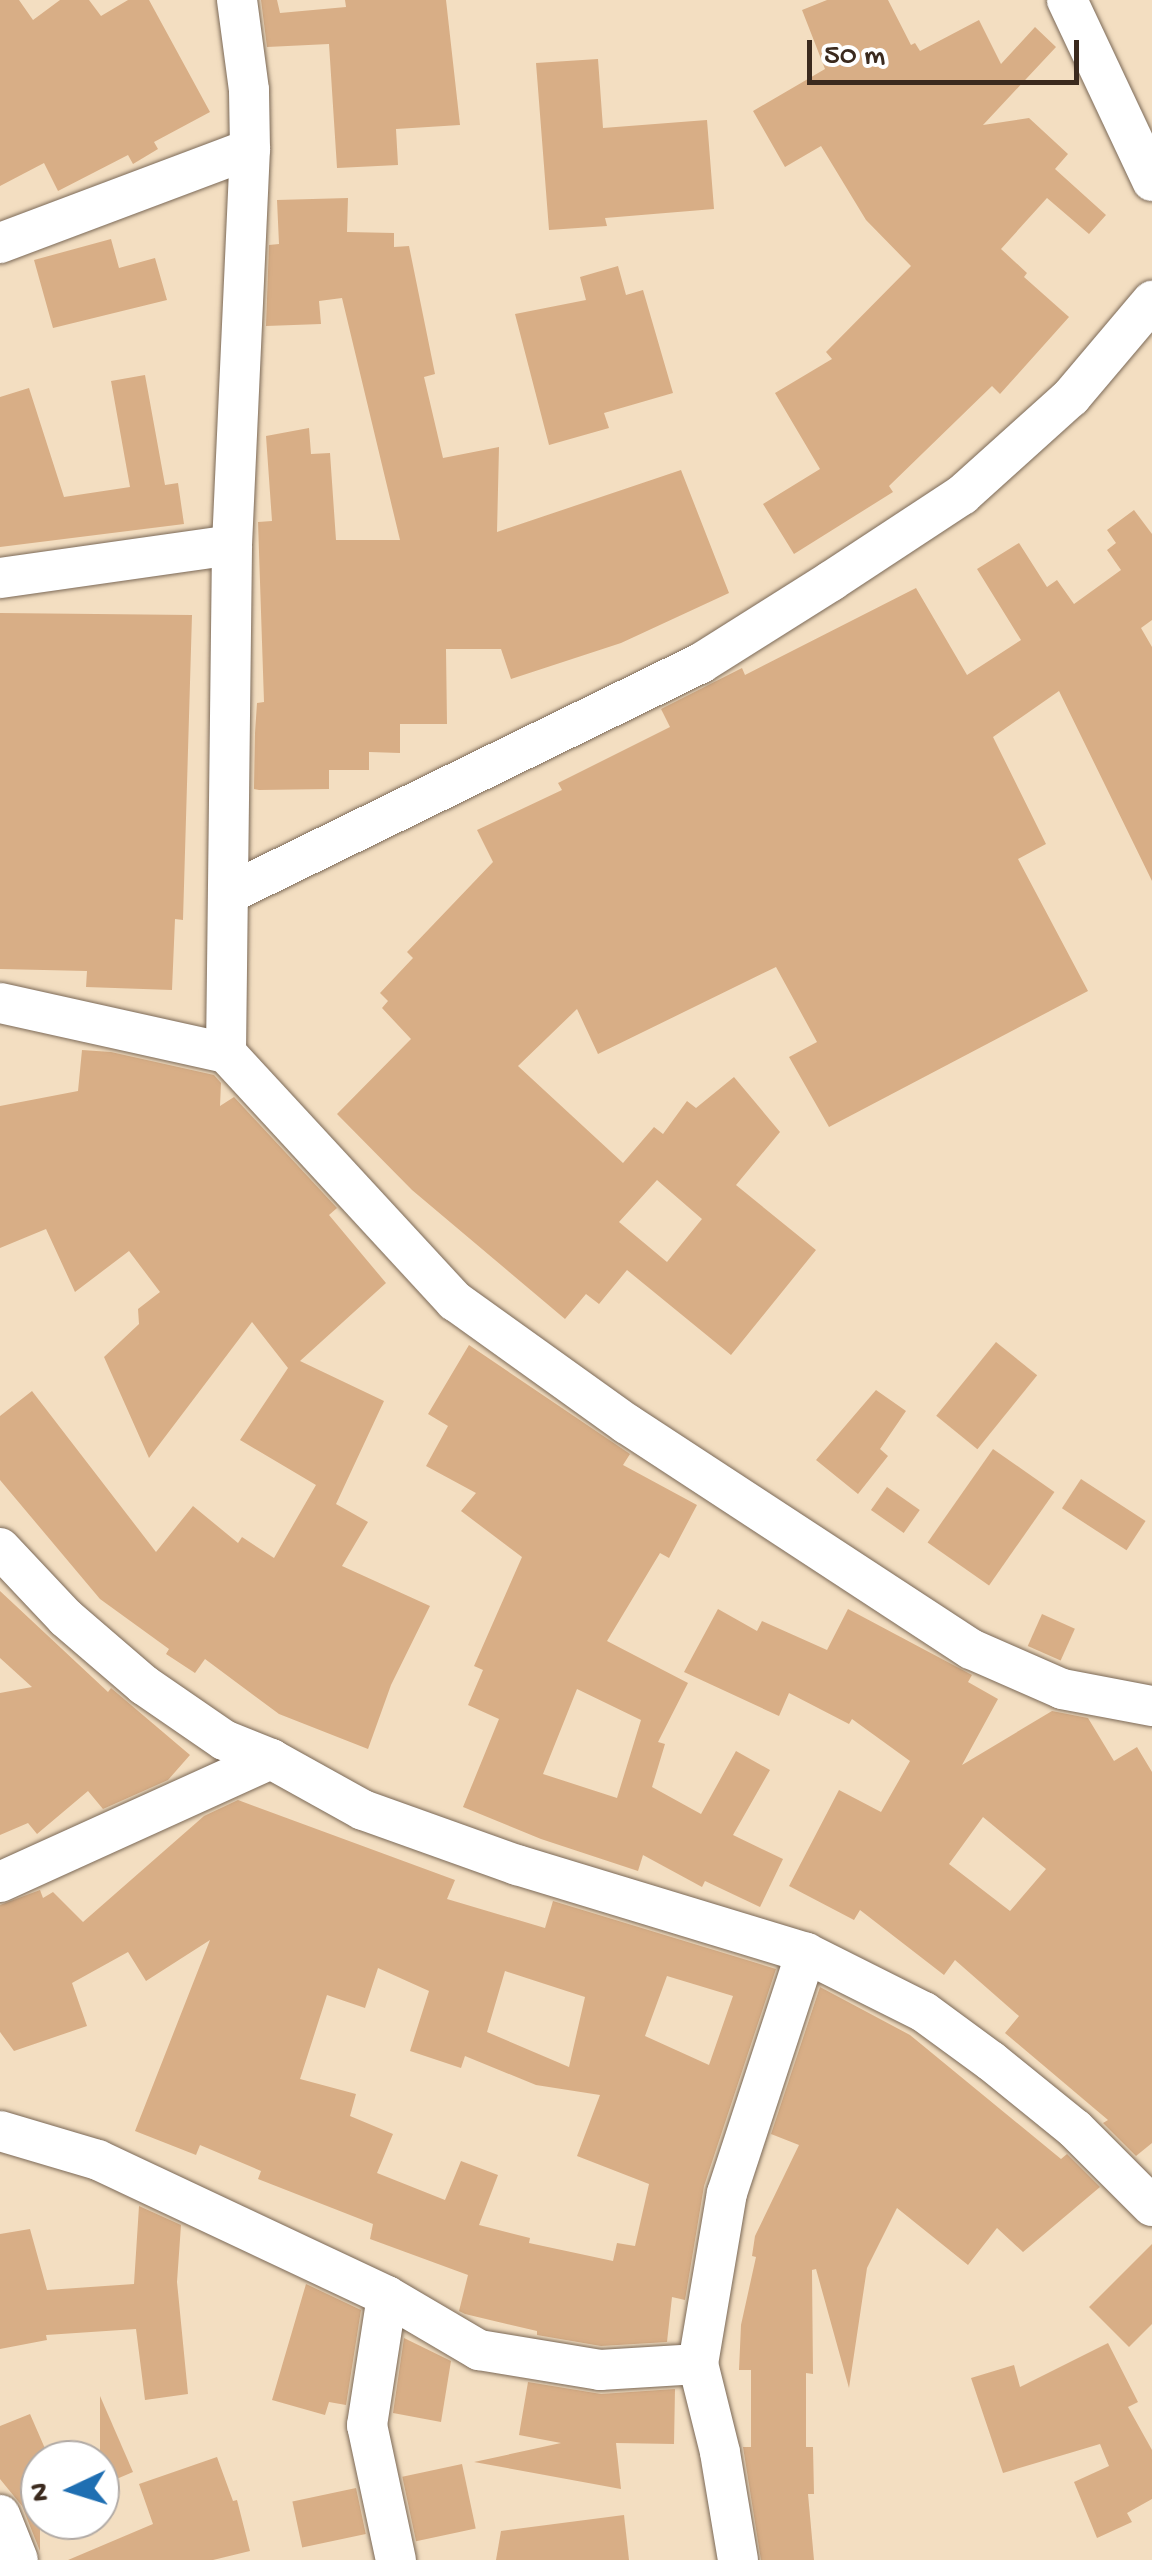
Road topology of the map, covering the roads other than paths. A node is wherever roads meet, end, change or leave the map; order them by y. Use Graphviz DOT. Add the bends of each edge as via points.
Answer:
graph roads {
  1 [pos="238,0"];
  2 [pos="1066,0"];
  3 [pos="250,149"];
  4 [pos="1152,181"];
  5 [pos="0,242"];
  6 [pos="1152,302"];
  7 [pos="232,545"];
  8 [pos="0,578"];
  9 [pos="230,893"];
  10 [pos="0,1004"];
  11 [pos="226,1052"];
  12 [pos="0,1548"];
  13 [pos="1152,1706"];
  14 [pos="271,1758"];
  15 [pos="0,1882"];
  16 [pos="806,1953"];
  17 [pos="0,2131"];
  18 [pos="1152,2206"];
  19 [pos="387,2296"];
  20 [pos="698,2364"];
  21 [pos="0,2516"];
  22 [pos="18,2560"];
  23 [pos="396,2560"];
  24 [pos="738,2560"];
  1 -- 3 [label="street"];
  2 -- 4 [label="street"];
  3 -- 5 [label="street"];
  3 -- 7 [label="street"];
  6 -- 9 [label="street" via="1071,397 962,495 831,582 701,663"];
  7 -- 8 [label="street"];
  7 -- 9 [label="street"];
  9 -- 11 [label="street"];
  10 -- 11 [label="street"];
  11 -- 13 [label="street" via="454,1301 627,1424 971,1649 1062,1689"];
  12 -- 14 [label="street" via="66,1618 144,1684 224,1740"];
  14 -- 15 [label="street"];
  14 -- 16 [label="street" via="363,1810 517,1865"];
  16 -- 18 [label="street" via="924,2012 978,2051 1075,2130"];
  16 -- 20 [label="street" via="727,2193"];
  17 -- 19 [label="street" via="98,2160"];
  19 -- 20 [label="street" via="480,2350 600,2370"];
  19 -- 23 [label="street" via="367,2424"];
  20 -- 24 [label="street"];
  21 -- 22 [label="street"];
}
